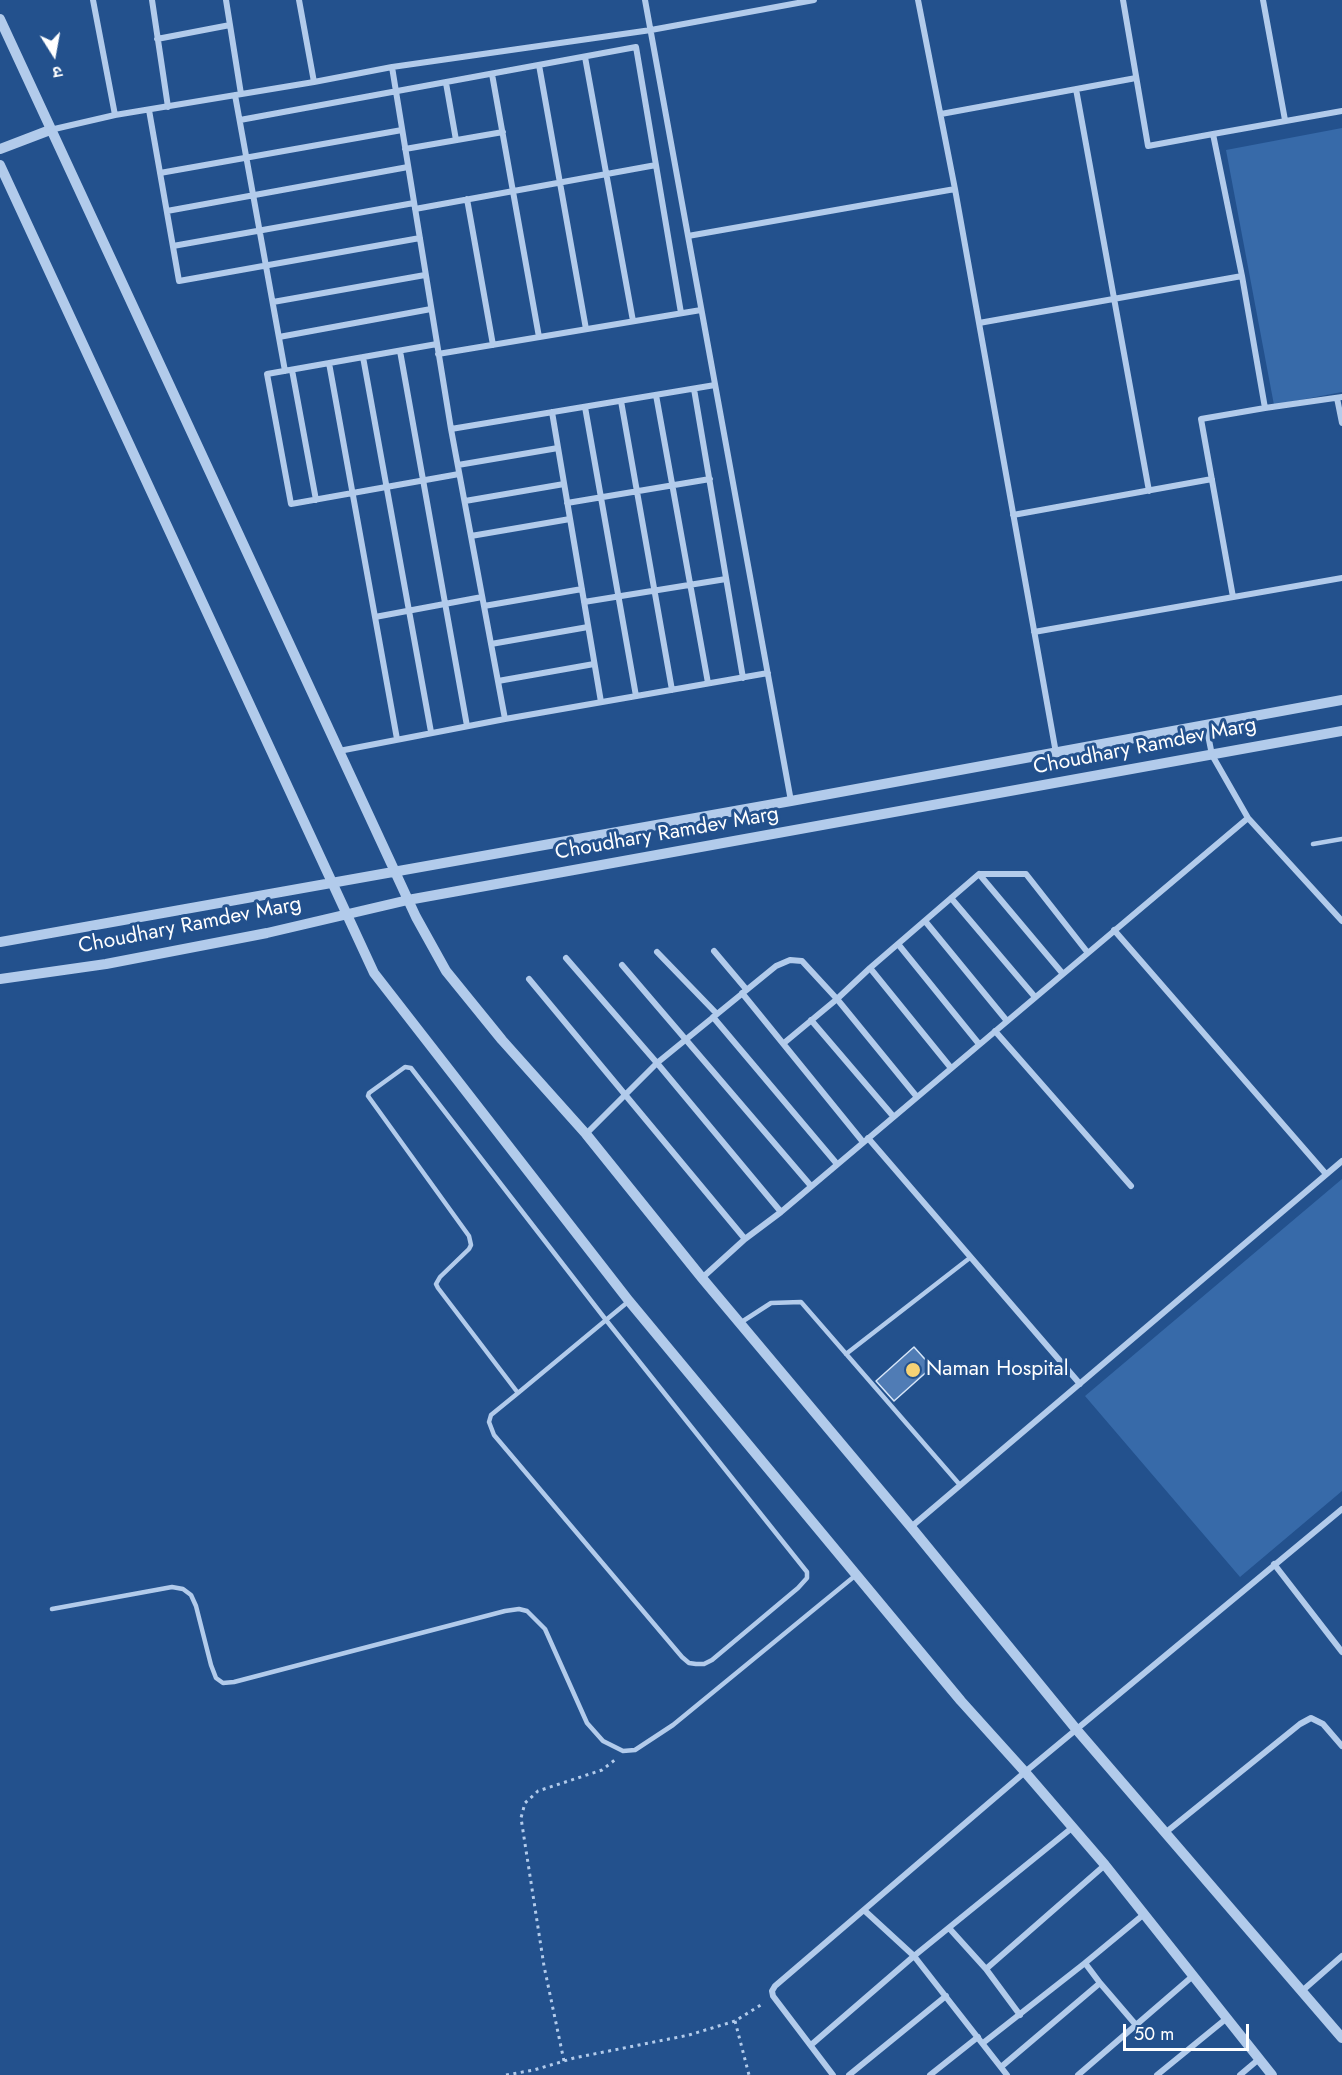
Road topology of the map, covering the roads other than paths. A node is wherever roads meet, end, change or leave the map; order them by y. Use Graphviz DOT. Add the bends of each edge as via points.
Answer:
graph roads {
  1 [pos="93,0"];
  2 [pos="152,0"];
  3 [pos="226,0"];
  4 [pos="299,0"];
  5 [pos="645,0"];
  6 [pos="814,0"];
  7 [pos="918,0"];
  8 [pos="1123,0"];
  9 [pos="1263,0"];
  10 [pos="0,19"];
  11 [pos="230,25"];
  12 [pos="651,30"];
  13 [pos="157,39"];
  14 [pos="585,57"];
  15 [pos="539,65"];
  16 [pos="392,67"];
  17 [pos="492,74"];
  18 [pos="1136,78"];
  19 [pos="314,82"];
  20 [pos="446,83"];
  21 [pos="1076,89"];
  22 [pos="396,92"];
  23 [pos="238,95"];
  24 [pos="168,107"];
  25 [pos="149,110"];
  26 [pos="1342,111"];
  27 [pos="941,114"];
  28 [pos="115,115"];
  29 [pos="240,120"];
  30 [pos="1285,120"];
  31 [pos="50,130"];
  32 [pos="402,130"];
  33 [pos="502,132"];
  34 [pos="1213,134"];
  35 [pos="456,140"];
  36 [pos="0,149"];
  37 [pos="405,149"];
  38 [pos="247,158"];
  39 [pos="0,165"];
  40 [pos="656,165"];
  41 [pos="408,167"];
  42 [pos="160,173"];
  43 [pos="606,174"];
  44 [pos="560,183"];
  45 [pos="955,189"];
  46 [pos="513,191"];
  47 [pos="254,195"];
  48 [pos="467,199"];
  49 [pos="414,206"];
  50 [pos="167,211"];
  51 [pos="260,231"];
  52 [pos="688,236"];
  53 [pos="420,238"];
  54 [pos="173,246"];
  55 [pos="266,266"];
  56 [pos="425,275"];
  57 [pos="1242,276"];
  58 [pos="1114,299"];
  59 [pos="273,302"];
  60 [pos="431,309"];
  61 [pos="701,310"];
  62 [pos="681,313"];
  63 [pos="633,321"];
  64 [pos="979,323"];
  65 [pos="586,329"];
  66 [pos="279,337"];
  67 [pos="539,337"];
  68 [pos="437,344"];
  69 [pos="493,345"];
  70 [pos="400,351"];
  71 [pos="438,354"];
  72 [pos="363,357"];
  73 [pos="329,363"];
  74 [pos="289,370"];
  75 [pos="715,385"];
  76 [pos="694,389"];
  77 [pos="656,395"];
  78 [pos="1340,397"];
  79 [pos="621,401"];
  80 [pos="585,407"];
  81 [pos="1265,408"];
  82 [pos="552,412"];
  83 [pos="1342,423"];
  84 [pos="451,429"];
  85 [pos="558,448"];
  86 [pos="458,465"];
  87 [pos="459,474"];
  88 [pos="1212,479"];
  89 [pos="710,480"];
  90 [pos="423,481"];
  91 [pos="564,484"];
  92 [pos="672,486"];
  93 [pos="387,487"];
  94 [pos="637,491"];
  95 [pos="1149,491"];
  96 [pos="352,494"];
  97 [pos="601,498"];
  98 [pos="316,500"];
  99 [pos="465,501"];
  100 [pos="567,503"];
  101 [pos="1013,515"];
  102 [pos="570,519"];
  103 [pos="471,536"];
  104 [pos="1342,578"];
  105 [pos="726,579"];
  106 [pos="690,584"];
  107 [pos="582,589"];
  108 [pos="654,590"];
  109 [pos="619,596"];
  110 [pos="482,597"];
  111 [pos="1233,597"];
  112 [pos="584,602"];
  113 [pos="445,604"];
  114 [pos="484,606"];
  115 [pos="409,610"];
  116 [pos="375,617"];
  117 [pos="588,627"];
  118 [pos="1034,632"];
  119 [pos="491,644"];
  120 [pos="594,664"];
  121 [pos="768,673"];
  122 [pos="743,678"];
  123 [pos="498,681"];
  124 [pos="708,683"];
  125 [pos="672,690"];
  126 [pos="636,696"];
  127 [pos="1342,700"];
  128 [pos="601,702"];
  129 [pos="505,719"];
  130 [pos="1206,725"];
  131 [pos="467,726"];
  132 [pos="1342,731"];
  133 [pos="431,732"];
  134 [pos="397,740"];
  135 [pos="339,751"];
  136 [pos="1056,753"];
  137 [pos="1212,755"];
  138 [pos="791,801"];
  139 [pos="1248,818"];
  140 [pos="1342,839"];
  141 [pos="1313,844"];
  142 [pos="394,871"];
  143 [pos="979,874"];
  144 [pos="333,883"];
  145 [pos="951,898"];
  146 [pos="408,900"];
  147 [pos="347,915"];
  148 [pos="924,921"];
  149 [pos="1342,921"];
  150 [pos="1114,930"];
  151 [pos="0,942"];
  152 [pos="898,944"];
  153 [pos="714,951"];
  154 [pos="657,952"];
  155 [pos="1088,952"];
  156 [pos="566,958"];
  157 [pos="622,965"];
  158 [pos="870,968"];
  159 [pos="1063,974"];
  160 [pos="0,979"];
  161 [pos="529,979"];
  162 [pos="744,991"];
  163 [pos="1035,997"];
  164 [pos="837,999"];
  165 [pos="715,1015"];
  166 [pos="811,1020"];
  167 [pos="1007,1021"];
  168 [pos="995,1031"];
  169 [pos="685,1040"];
  170 [pos="784,1043"];
  171 [pos="979,1044"];
  172 [pos="657,1063"];
  173 [pos="951,1068"];
  174 [pos="625,1093"];
  175 [pos="917,1097"];
  176 [pos="893,1116"];
  177 [pos="586,1134"];
  178 [pos="865,1140"];
  179 [pos="1342,1161"];
  180 [pos="837,1164"];
  181 [pos="1326,1174"];
  182 [pos="811,1186"];
  183 [pos="1131,1186"];
  184 [pos="781,1212"];
  185 [pos="745,1239"];
  186 [pos="970,1257"];
  187 [pos="702,1278"];
  188 [pos="629,1301"];
  189 [pos="606,1320"];
  190 [pos="740,1323"];
  191 [pos="846,1354"];
  192 [pos="1080,1384"];
  193 [pos="518,1393"];
  194 [pos="960,1485"];
  195 [pos="1342,1509"];
  196 [pos="910,1527"];
  197 [pos="1274,1564"];
  198 [pos="856,1575"];
  199 [pos="52,1609"];
  200 [pos="1342,1652"];
  201 [pos="1077,1729"];
  202 [pos="1342,1746"];
  203 [pos="1025,1772"];
  204 [pos="1073,1827"];
  205 [pos="1165,1834"];
  206 [pos="1105,1865"];
  207 [pos="865,1911"];
  208 [pos="1143,1915"];
  209 [pos="949,1928"];
  210 [pos="914,1956"];
  211 [pos="1342,1956"];
  212 [pos="1085,1963"];
  213 [pos="986,1969"];
  214 [pos="1194,1975"];
  215 [pos="1100,1983"];
  216 [pos="1302,1991"];
  217 [pos="946,1996"];
  218 [pos="1020,2015"];
  219 [pos="1227,2018"];
  220 [pos="1136,2025"];
  221 [pos="978,2037"];
  222 [pos="1342,2038"];
  223 [pos="983,2043"];
  224 [pos="811,2045"];
  225 [pos="1259,2059"];
  226 [pos="1001,2067"];
  227 [pos="833,2075"];
  228 [pos="849,2075"];
  229 [pos="930,2075"];
  230 [pos="1007,2075"];
  231 [pos="1078,2075"];
  232 [pos="1157,2075"];
  233 [pos="1240,2075"];
  234 [pos="1272,2075"];
  1 -- 28 [label="street"];
  2 -- 13 [label="street"];
  3 -- 11 [label="street"];
  4 -- 19 [label="street"];
  5 -- 12 [label="street"];
  6 -- 12 [label="street"];
  7 -- 27 [label="street"];
  8 -- 18 [label="street"];
  9 -- 30 [label="street"];
  10 -- 31 [label="street"];
  11 -- 13 [label="street"];
  11 -- 23 [label="street"];
  12 -- 16 [label="street"];
  12 -- 52 [label="street"];
  13 -- 24 [label="street"];
  14 -- 15 [label="street"];
  14 -- 40 [label="street" via="636,47"];
  14 -- 43 [label="street"];
  15 -- 17 [label="street"];
  15 -- 44 [label="street"];
  16 -- 19 [label="street"];
  16 -- 22 [label="street"];
  17 -- 20 [label="street"];
  17 -- 33 [label="street"];
  18 -- 21 [label="street"];
  18 -- 34 [label="street" via="1148,146"];
  19 -- 23 [label="street"];
  20 -- 22 [label="street"];
  20 -- 35 [label="street"];
  21 -- 27 [label="street"];
  21 -- 58 [label="street"];
  22 -- 29 [label="street"];
  22 -- 32 [label="street"];
  23 -- 24 [label="street"];
  23 -- 29 [label="street"];
  24 -- 25 [label="street"];
  25 -- 28 [label="street"];
  25 -- 42 [label="street"];
  26 -- 30 [label="street"];
  27 -- 45 [label="street"];
  28 -- 31 [label="street"];
  29 -- 38 [label="street"];
  30 -- 34 [label="street"];
  31 -- 36 [label="street"];
  31 -- 135 [label="street"];
  32 -- 37 [label="street"];
  32 -- 38 [label="street"];
  33 -- 35 [label="street"];
  33 -- 46 [label="street"];
  34 -- 57 [label="street"];
  35 -- 37 [label="street"];
  37 -- 41 [label="street"];
  38 -- 42 [label="street"];
  38 -- 47 [label="street"];
  39 -- 144 [label="street"];
  40 -- 43 [label="street"];
  40 -- 62 [label="street"];
  41 -- 47 [label="street"];
  41 -- 49 [label="street"];
  42 -- 50 [label="street"];
  43 -- 44 [label="street"];
  43 -- 63 [label="street"];
  44 -- 46 [label="street"];
  44 -- 65 [label="street"];
  45 -- 52 [label="street"];
  45 -- 64 [label="street"];
  46 -- 48 [label="street"];
  46 -- 67 [label="street"];
  47 -- 50 [label="street"];
  47 -- 51 [label="street"];
  48 -- 49 [label="street"];
  48 -- 69 [label="street"];
  49 -- 51 [label="street"];
  49 -- 53 [label="street"];
  50 -- 54 [label="street"];
  51 -- 54 [label="street"];
  51 -- 55 [label="street"];
  52 -- 61 [label="street"];
  53 -- 55 [label="street"];
  53 -- 56 [label="street"];
  54 -- 55 [label="street" via="179,281"];
  55 -- 59 [label="street"];
  56 -- 59 [label="street"];
  56 -- 60 [label="street"];
  57 -- 58 [label="street"];
  57 -- 81 [label="street"];
  58 -- 64 [label="street"];
  58 -- 95 [label="street"];
  59 -- 66 [label="street"];
  60 -- 66 [label="street"];
  60 -- 68 [label="street"];
  61 -- 62 [label="street"];
  61 -- 75 [label="street"];
  62 -- 63 [label="street"];
  63 -- 65 [label="street"];
  64 -- 101 [label="street"];
  65 -- 67 [label="street"];
  66 -- 74 [label="street"];
  67 -- 69 [label="street"];
  68 -- 70 [label="street"];
  68 -- 71 [label="street"];
  69 -- 71 [label="street"];
  70 -- 72 [label="street"];
  70 -- 90 [label="street"];
  71 -- 84 [label="street"];
  72 -- 73 [label="street"];
  72 -- 93 [label="street"];
  73 -- 74 [label="street"];
  73 -- 96 [label="street"];
  74 -- 98 [label="street"];
  74 -- 98 [label="street" via="267,374 291,504"];
  75 -- 76 [label="street"];
  75 -- 121 [label="street"];
  76 -- 77 [label="street"];
  76 -- 89 [label="street"];
  77 -- 79 [label="street"];
  77 -- 92 [label="street"];
  78 -- 81 [label="street"];
  78 -- 83 [label="street"];
  79 -- 80 [label="street"];
  79 -- 94 [label="street"];
  80 -- 82 [label="street"];
  80 -- 97 [label="street"];
  81 -- 88 [label="street" via="1201,419"];
  82 -- 84 [label="street"];
  82 -- 85 [label="street"];
  84 -- 86 [label="street"];
  85 -- 86 [label="street"];
  85 -- 91 [label="street"];
  86 -- 87 [label="street"];
  87 -- 90 [label="street"];
  87 -- 99 [label="street"];
  88 -- 95 [label="street"];
  88 -- 111 [label="street"];
  89 -- 92 [label="street"];
  89 -- 105 [label="street"];
  90 -- 93 [label="street"];
  90 -- 113 [label="street"];
  91 -- 99 [label="street"];
  91 -- 100 [label="street"];
  92 -- 94 [label="street"];
  92 -- 106 [label="street"];
  93 -- 96 [label="street"];
  93 -- 115 [label="street"];
  94 -- 97 [label="street"];
  94 -- 108 [label="street"];
  95 -- 101 [label="street"];
  96 -- 98 [label="street"];
  96 -- 116 [label="street"];
  97 -- 100 [label="street"];
  97 -- 109 [label="street"];
  99 -- 103 [label="street"];
  100 -- 102 [label="street"];
  101 -- 118 [label="street"];
  102 -- 103 [label="street"];
  102 -- 107 [label="street"];
  103 -- 110 [label="street"];
  104 -- 111 [label="street"];
  105 -- 106 [label="street"];
  105 -- 122 [label="street"];
  106 -- 108 [label="street"];
  106 -- 124 [label="street"];
  107 -- 112 [label="street"];
  107 -- 114 [label="street"];
  108 -- 109 [label="street"];
  108 -- 125 [label="street"];
  109 -- 112 [label="street"];
  109 -- 126 [label="street"];
  110 -- 113 [label="street"];
  110 -- 114 [label="street"];
  111 -- 118 [label="street"];
  112 -- 117 [label="street"];
  113 -- 115 [label="street"];
  113 -- 131 [label="street"];
  114 -- 119 [label="street"];
  115 -- 116 [label="street"];
  115 -- 133 [label="street"];
  116 -- 134 [label="street"];
  117 -- 119 [label="street"];
  117 -- 120 [label="street"];
  118 -- 136 [label="street"];
  119 -- 123 [label="street"];
  120 -- 123 [label="street"];
  120 -- 128 [label="street"];
  121 -- 122 [label="street"];
  121 -- 138 [label="street"];
  122 -- 124 [label="street"];
  123 -- 129 [label="street"];
  124 -- 125 [label="street"];
  125 -- 126 [label="street"];
  126 -- 128 [label="street"];
  127 -- 130 [label="street"];
  128 -- 129 [label="street"];
  129 -- 131 [label="street"];
  130 -- 136 [label="street"];
  130 -- 137 [label="street"];
  131 -- 133 [label="street"];
  132 -- 137 [label="street, Choudhary Ramdev Marg"];
  133 -- 134 [label="street"];
  134 -- 135 [label="street"];
  135 -- 142 [label="street"];
  136 -- 138 [label="street"];
  137 -- 139 [label="street"];
  137 -- 146 [label="street, Choudhary Ramdev Marg"];
  138 -- 142 [label="street"];
  139 -- 149 [label="street"];
  139 -- 150 [label="street"];
  140 -- 141 [label="lane"];
  142 -- 144 [label="street"];
  142 -- 146 [label="street"];
  143 -- 145 [label="street"];
  143 -- 155 [label="street" via="1026,874"];
  143 -- 159 [label="street"];
  144 -- 147 [label="street"];
  144 -- 151 [label="street"];
  145 -- 148 [label="street"];
  145 -- 163 [label="street"];
  146 -- 147 [label="street, Choudhary Ramdev Marg"];
  146 -- 177 [label="street" via="446,971"];
  147 -- 160 [label="street, Choudhary Ramdev Marg" via="106,964"];
  147 -- 188 [label="street" via="374,973"];
  148 -- 152 [label="street"];
  148 -- 167 [label="street"];
  150 -- 155 [label="street"];
  150 -- 181 [label="street"];
  152 -- 158 [label="street"];
  152 -- 171 [label="street"];
  153 -- 162 [label="street"];
  154 -- 165 [label="street"];
  155 -- 159 [label="street"];
  156 -- 172 [label="street"];
  157 -- 169 [label="street"];
  158 -- 164 [label="street"];
  158 -- 173 [label="street"];
  159 -- 163 [label="street"];
  161 -- 174 [label="street"];
  162 -- 164 [label="street" via="776,966 790,960 802,961"];
  162 -- 165 [label="street"];
  162 -- 170 [label="street"];
  163 -- 167 [label="street"];
  164 -- 166 [label="street"];
  164 -- 175 [label="street"];
  165 -- 169 [label="street"];
  165 -- 180 [label="street"];
  166 -- 170 [label="street"];
  166 -- 176 [label="street"];
  167 -- 168 [label="street"];
  168 -- 171 [label="street"];
  168 -- 183 [label="street"];
  169 -- 172 [label="street"];
  169 -- 182 [label="street"];
  170 -- 178 [label="street"];
  171 -- 173 [label="street"];
  172 -- 174 [label="street"];
  172 -- 184 [label="street"];
  173 -- 175 [label="street"];
  174 -- 177 [label="street"];
  174 -- 185 [label="street"];
  175 -- 176 [label="street"];
  176 -- 178 [label="street"];
  177 -- 187 [label="street"];
  178 -- 180 [label="street"];
  178 -- 186 [label="street"];
  179 -- 181 [label="street"];
  180 -- 182 [label="street"];
  181 -- 192 [label="street"];
  182 -- 184 [label="street"];
  184 -- 185 [label="street"];
  185 -- 187 [label="street"];
  186 -- 191 [label="lane"];
  186 -- 192 [label="street"];
  187 -- 190 [label="street"];
  188 -- 189 [label="lane"];
  188 -- 198 [label="street"];
  189 -- 193 [label="lane"];
  189 -- 193 [label="lane" via="411,1068 402,1069 369,1093 369,1099 470,1240 469,1250 437,1280 438,1288"];
  189 -- 193 [label="lane" via="807,1572 798,1588 712,1660 696,1664 682,1657 494,1435 489,1418"];
  190 -- 191 [label="lane" via="771,1303 801,1302"];
  190 -- 196 [label="street"];
  191 -- 194 [label="lane"];
  192 -- 194 [label="street"];
  194 -- 196 [label="street"];
  195 -- 197 [label="street"];
  196 -- 201 [label="street"];
  197 -- 200 [label="street"];
  197 -- 201 [label="street"];
  198 -- 199 [label="lane" via="673,1725 635,1750 623,1751 603,1741 587,1723 545,1629 527,1611 519,1609 223,1683 216,1678 211,1665 196,1606 183,1588"];
  198 -- 203 [label="street"];
  201 -- 203 [label="street"];
  201 -- 205 [label="street"];
  202 -- 205 [label="street" via="1323,1724 1311,1718"];
  203 -- 204 [label="street"];
  203 -- 207 [label="street"];
  204 -- 206 [label="street"];
  204 -- 209 [label="street"];
  205 -- 216 [label="street"];
  206 -- 208 [label="street"];
  206 -- 213 [label="street"];
  207 -- 210 [label="street"];
  207 -- 224 [label="street" via="772,1991"];
  208 -- 212 [label="street"];
  208 -- 214 [label="street"];
  209 -- 210 [label="street"];
  209 -- 213 [label="street"];
  210 -- 217 [label="street"];
  210 -- 224 [label="street"];
  211 -- 216 [label="street"];
  212 -- 215 [label="street"];
  212 -- 218 [label="street"];
  213 -- 218 [label="street"];
  214 -- 219 [label="street"];
  214 -- 220 [label="street"];
  215 -- 220 [label="street"];
  215 -- 226 [label="street"];
  216 -- 222 [label="street"];
  217 -- 221 [label="street"];
  217 -- 228 [label="street"];
  218 -- 223 [label="street"];
  219 -- 225 [label="street"];
  219 -- 232 [label="street"];
  220 -- 231 [label="street"];
  221 -- 223 [label="street"];
  221 -- 229 [label="street"];
  223 -- 226 [label="street"];
  224 -- 227 [label="street"];
  225 -- 233 [label="street"];
  225 -- 234 [label="street"];
  226 -- 230 [label="street"];
}
